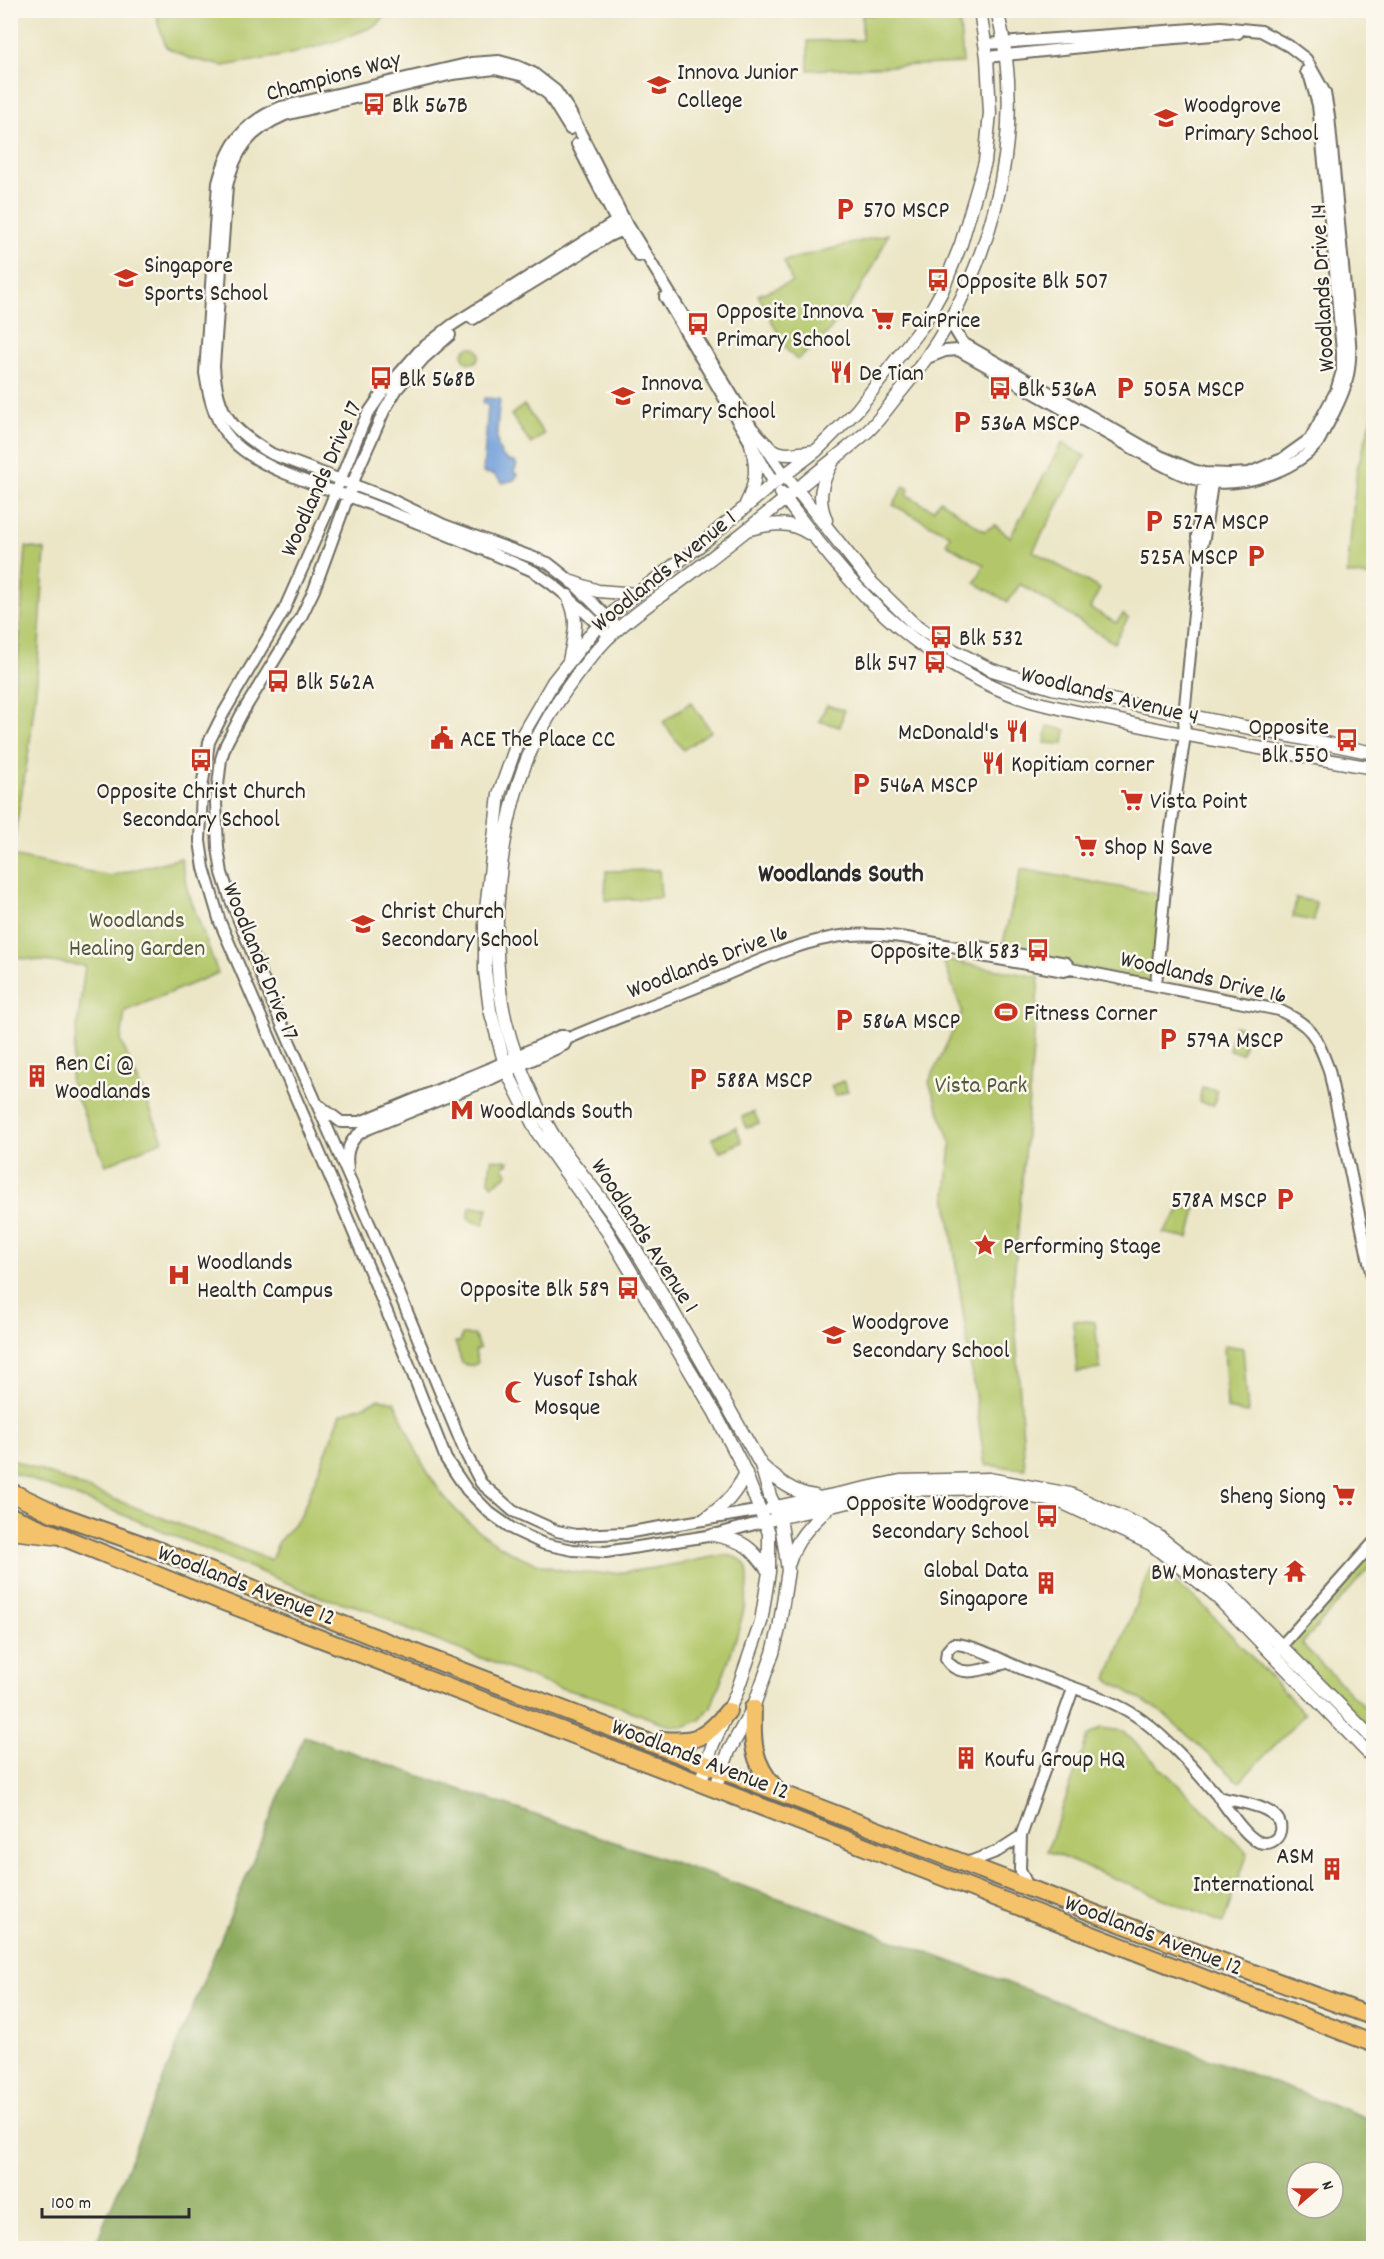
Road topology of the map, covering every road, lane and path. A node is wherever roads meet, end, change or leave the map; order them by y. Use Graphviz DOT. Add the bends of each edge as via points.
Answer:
graph roads {
  1 [pos="980,10"];
  2 [pos="997,10"];
  3 [pos="1006,49"];
  4 [pos="987,51"];
  5 [pos="622,224"];
  6 [pos="953,315"];
  7 [pos="927,358"];
  8 [pos="754,431"];
  9 [pos="751,444"];
  10 [pos="816,451"];
  11 [pos="837,456"];
  12 [pos="784,475"];
  13 [pos="1208,478"];
  14 [pos="340,480"];
  15 [pos="774,483"];
  16 [pos="352,484"];
  17 [pos="796,490"];
  18 [pos="335,492"];
  19 [pos="348,496"];
  20 [pos="785,498"];
  21 [pos="742,510"];
  22 [pos="744,531"];
  23 [pos="818,540"];
  24 [pos="837,540"];
  25 [pos="699,546"];
  26 [pos="720,550"];
  27 [pos="572,582"];
  28 [pos="636,594"];
  29 [pos="568,596"];
  30 [pos="609,617"];
  31 [pos="599,626"];
  32 [pos="614,633"];
  33 [pos="568,662"];
  34 [pos="1184,716"];
  35 [pos="1185,735"];
  36 [pos="1374,753"];
  37 [pos="1374,768"];
  38 [pos="1156,984"];
  39 [pos="519,1060"];
  40 [pos="505,1067"];
  41 [pos="315,1101"];
  42 [pos="350,1181"];
  43 [pos="1368,1234"];
  44 [pos="1374,1286"];
  45 [pos="677,1321"];
  46 [pos="683,1360"];
  47 [pos="761,1465"];
  48 [pos="746,1473"];
  49 [pos="10,1492"];
  50 [pos="10,1497"];
  51 [pos="828,1502"];
  52 [pos="778,1512"];
  53 [pos="54,1513"];
  54 [pos="764,1515"];
  55 [pos="10,1516"];
  56 [pos="705,1519"];
  57 [pos="10,1530"];
  58 [pos="53,1535"];
  59 [pos="714,1535"];
  60 [pos="1374,1542"];
  61 [pos="788,1570"];
  62 [pos="769,1572"];
  63 [pos="1277,1650"];
  64 [pos="1006,1663"];
  65 [pos="1073,1689"];
  66 [pos="753,1708"];
  67 [pos="728,1711"];
  68 [pos="644,1739"];
  69 [pos="1374,1740"];
  70 [pos="1374,1759"];
  71 [pos="714,1766"];
  72 [pos="707,1786"];
  73 [pos="776,1789"];
  74 [pos="1218,1797"];
  75 [pos="1021,1836"];
  76 [pos="967,1863"];
  77 [pos="1029,1887"];
  78 [pos="1374,2017"];
  79 [pos="1374,2044"];
  1 -- 4 [label="street, Woodlands Avenue 1"];
  2 -- 3 [label="street, Woodlands Avenue 1"];
  3 -- 4 [label="street, Woodlands Drive 14"];
  3 -- 6 [label="street, Woodlands Avenue 1" via="1009,88 1005,165 980,254"];
  3 -- 13 [label="street, Woodlands Drive 14" via="1242,33 1271,40 1286,49 1310,77 1318,105 1342,370 1332,401 1310,439 1295,452 1249,472"];
  4 -- 10 [label="street, Woodlands Avenue 1" via="990,113 985,162 961,244 942,291 899,358"];
  5 -- 8 [label="street, Champions Way"];
  5 -- 9 [label="street, Champions Way"];
  5 -- 14 [label="street, Woodlands Drive 17" via="487,302 420,350 367,415"];
  5 -- 14 [label="street, Champions Way" via="549,95 524,76 508,71 453,74 267,123 240,150 227,186 214,366 220,404 230,422 257,446"];
  5 -- 16 [label="street, Woodlands Drive 17" via="457,329 424,358 384,411"];
  5 -- 18 [label="street, Champions Way" via="569,110 556,91 533,73 499,61 451,66 281,107 250,124 235,141 218,183 205,373 208,396 214,413 237,446"];
  6 -- 7 [label="street, Woodlands Avenue 1"];
  6 -- 13 [label="street, Woodlands Drive 14" via="963,343 1160,456"];
  7 -- 11 [label="street, Woodlands Avenue 1" via="872,427"];
  7 -- 13 [label="street, Woodlands Drive 14" via="958,350 1157,462 1188,477"];
  8 -- 10 [label="street" via="768,448 778,453"];
  8 -- 12 [label="street, Champions Way"];
  9 -- 15 [label="street, Champions Way"];
  9 -- 21 [label="street" via="756,472 753,490"];
  10 -- 12 [label="street, Woodlands Avenue 1"];
  11 -- 17 [label="street, Woodlands Avenue 1"];
  11 -- 24 [label="street" via="820,490 823,514"];
  12 -- 15 [label="street, Woodlands Avenue 1"];
  12 -- 17 [label="street, Woodlands Avenue 4"];
  13 -- 34 [label="street" via="1197,537 1200,552"];
  14 -- 16 [label="street, Champions Way"];
  14 -- 18 [label="street, Woodlands Drive 17"];
  15 -- 20 [label="street, Woodlands Avenue 4"];
  15 -- 21 [label="street, Woodlands Avenue 1"];
  16 -- 19 [label="street, Woodlands Drive 17"];
  16 -- 27 [label="street, Champions Way" via="444,525 548,563"];
  17 -- 20 [label="street, Woodlands Avenue 1"];
  17 -- 24 [label="street, Woodlands Avenue 4"];
  18 -- 19 [label="street, Champions Way"];
  18 -- 59 [label="street, Woodlands Drive 17" via="284,610 209,742 200,841 219,922 340,1200 446,1460 467,1490 514,1530 556,1548 606,1552"];
  19 -- 29 [label="street, Champions Way" via="533,571"];
  19 -- 41 [label="street, Woodlands Drive 17" via="301,617 226,744 216,802 218,848 230,898"];
  20 -- 22 [label="street, Woodlands Avenue 1"];
  20 -- 23 [label="street, Woodlands Avenue 4"];
  21 -- 25 [label="street, Woodlands Avenue 1"];
  22 -- 23 [label="street" via="783,524 796,526"];
  22 -- 26 [label="street, Woodlands Avenue 1"];
  23 -- 35 [label="street, Woodlands Avenue 4" via="863,593 940,658 1029,700"];
  24 -- 34 [label="street, Woodlands Avenue 4" via="868,579 914,624 992,670 1052,688"];
  25 -- 26 [label="street" via="712,545"];
  25 -- 28 [label="street, Woodlands Avenue 1"];
  26 -- 32 [label="street, Woodlands Avenue 1"];
  27 -- 28 [label="street" via="598,591"];
  27 -- 30 [label="street, Champions Way"];
  28 -- 30 [label="street, Woodlands Avenue 1"];
  29 -- 31 [label="street, Champions Way"];
  29 -- 33 [label="street" via="576,624"];
  30 -- 31 [label="street, Woodlands Avenue 1"];
  30 -- 32 [label="street, Champions Way"];
  31 -- 32 [label="street, Champions Way"];
  31 -- 33 [label="street, Woodlands Avenue 1"];
  32 -- 39 [label="street, Woodlands Avenue 1" via="572,681 532,749 517,790 504,850 497,918 503,1007"];
  33 -- 40 [label="street, Woodlands Avenue 1" via="516,746 499,794 485,919 485,970 490,1010"];
  34 -- 35 [label="street"];
  34 -- 36 [label="street, Woodlands Avenue 4"];
  35 -- 37 [label="street, Woodlands Avenue 4"];
  35 -- 38 [label="street" via="1169,846"];
  38 -- 39 [label="street, Woodlands Drive 16" via="979,947 973,950 903,937 851,935 816,941 765,958 567,1039 564,1045"];
  38 -- 43 [label="street, Woodlands Drive 16" via="1279,1010 1310,1030 1329,1070"];
  39 -- 40 [label="street, Woodlands Drive 16"];
  39 -- 45 [label="street, Woodlands Avenue 1" via="558,1142 624,1230"];
  40 -- 41 [label="street, Woodlands Drive 16" via="360,1122 341,1122"];
  40 -- 42 [label="street, Woodlands Drive 16" via="358,1134 346,1158"];
  40 -- 46 [label="street, Woodlands Avenue 1" via="537,1132 607,1231"];
  41 -- 42 [label="street, Woodlands Drive 17"];
  42 -- 56 [label="street, Woodlands Drive 17" via="481,1483 513,1511 557,1531 576,1535 625,1533"];
  43 -- 44 [label="street, Woodlands Drive 16"];
  45 -- 46 [label="street" via="685,1348"];
  45 -- 47 [label="street, Woodlands Avenue 1"];
  46 -- 48 [label="street, Woodlands Avenue 1"];
  47 -- 51 [label="street" via="795,1491"];
  47 -- 52 [label="street, Woodlands Avenue 1"];
  48 -- 54 [label="street, Woodlands Avenue 1"];
  48 -- 56 [label="street" via="736,1493"];
  49 -- 53 [label="highway"];
  50 -- 53 [label="main road, Woodlands Avenue 12"];
  51 -- 52 [label="street"];
  51 -- 61 [label="street" via="802,1533"];
  51 -- 63 [label="street" via="900,1481 989,1479 1070,1494 1158,1536 1221,1586"];
  52 -- 54 [label="street"];
  52 -- 61 [label="street, Woodlands Avenue 1"];
  53 -- 68 [label="main road, Woodlands Avenue 12"];
  54 -- 56 [label="street, Woodlands Drive 17"];
  54 -- 59 [label="street, Woodlands Drive 17"];
  54 -- 62 [label="street, Woodlands Avenue 1" via="769,1533"];
  55 -- 58 [label="main road, Woodlands Avenue 12"];
  57 -- 58 [label="highway"];
  58 -- 72 [label="main road, Woodlands Avenue 12"];
  59 -- 62 [label="street" via="748,1545"];
  60 -- 63 [label="street"];
  61 -- 66 [label="street, Woodlands Avenue 1" via="775,1645"];
  62 -- 67 [label="street, Woodlands Avenue 1" via="760,1622"];
  63 -- 69 [label="street"];
  63 -- 70 [label="street"];
  64 -- 64 [label="street" via="970,1672 957,1670 946,1659 947,1651 953,1644 964,1644"];
  64 -- 65 [label="street"];
  65 -- 74 [label="street" via="1143,1720"];
  65 -- 75 [label="street"];
  66 -- 71 [label="street, Woodlands Avenue 1" via="729,1751"];
  66 -- 73 [label="main road" via="755,1756"];
  67 -- 68 [label="main road" via="699,1738 683,1742"];
  67 -- 71 [label="street, Woodlands Avenue 1"];
  68 -- 71 [label="main road, Woodlands Avenue 12"];
  71 -- 72 [label="street, Woodlands Avenue 1"];
  71 -- 73 [label="main road, Woodlands Avenue 12"];
  72 -- 79 [label="main road, Woodlands Avenue 12"];
  73 -- 76 [label="main road, Woodlands Avenue 12"];
  74 -- 74 [label="street" via="1265,1808 1277,1817 1281,1825 1279,1835 1267,1843 1255,1840"];
  75 -- 76 [label="street" via="984,1858"];
  75 -- 77 [label="street" via="1020,1869"];
  76 -- 77 [label="main road, Woodlands Avenue 12"];
  77 -- 78 [label="main road, Woodlands Avenue 12"];
}
